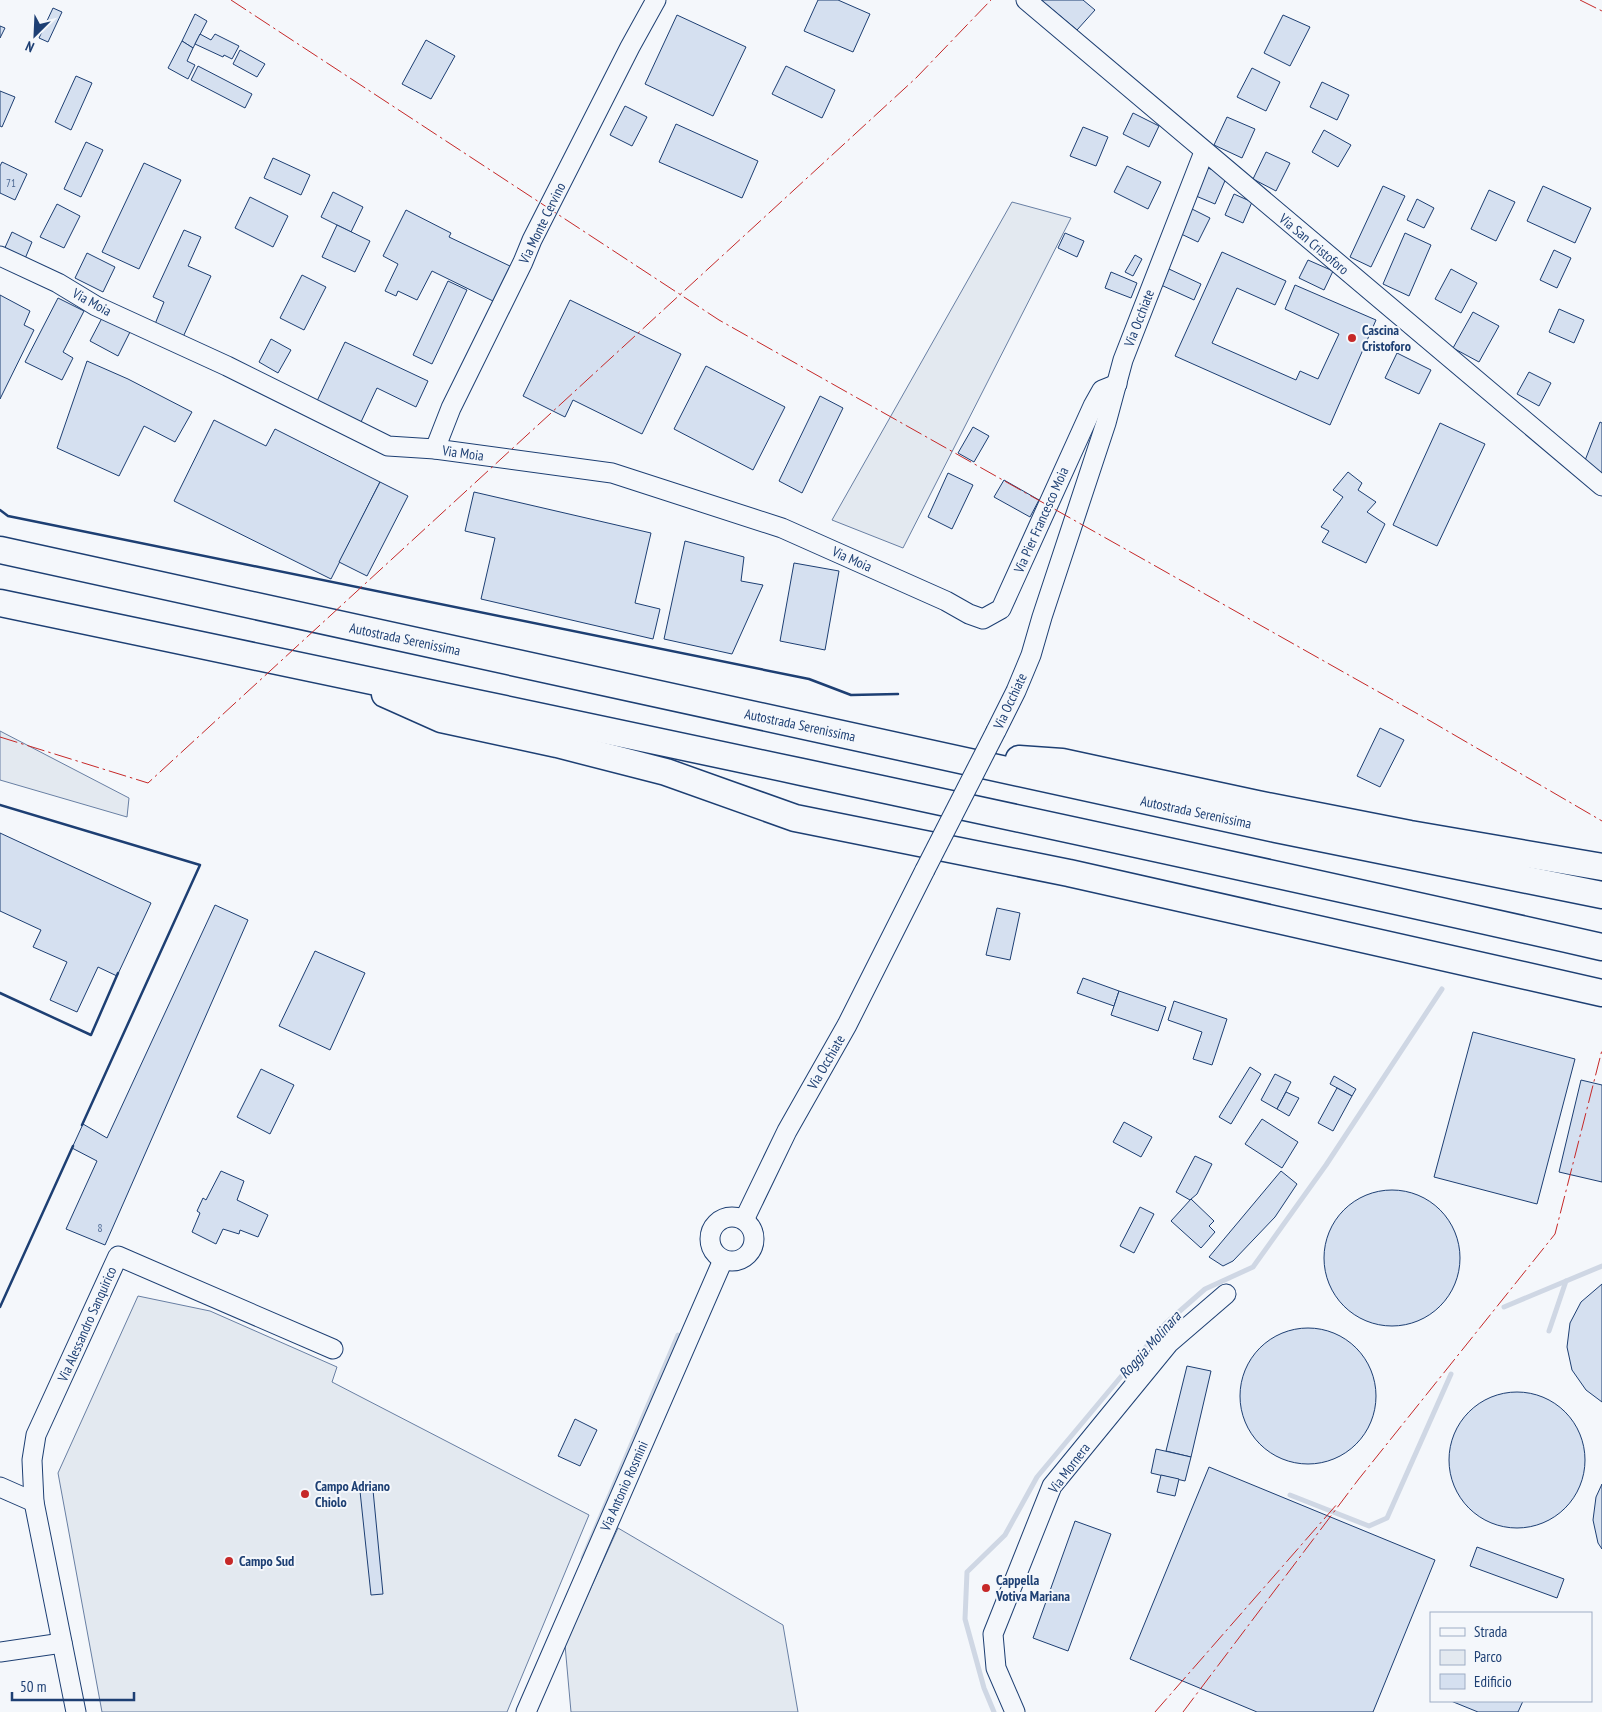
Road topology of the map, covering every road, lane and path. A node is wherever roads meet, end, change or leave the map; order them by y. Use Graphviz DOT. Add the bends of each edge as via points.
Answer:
graph roads {
  1 [pos="656,0"];
  2 [pos="1026,0"];
  3 [pos="1204,152"];
  4 [pos="0,256"];
  5 [pos="1117,384"];
  6 [pos="435,450"];
  7 [pos="1602,486"];
  8 [pos="0,550"];
  9 [pos="946,601"];
  10 [pos="0,603"];
  11 [pos="339,673"];
  12 [pos="923,752"];
  13 [pos="1602,867"];
  14 [pos="1602,894"];
  15 [pos="1602,947"];
  16 [pos="1602,993"];
  17 [pos="744,1220"];
  18 [pos="723,1260"];
  19 [pos="1226,1294"];
  20 [pos="333,1349"];
  21 [pos="0,1487"];
  22 [pos="34,1502"];
  23 [pos="62,1643"];
  24 [pos="0,1652"];
  25 [pos="76,1712"];
  26 [pos="526,1712"];
  27 [pos="1015,1712"];
  1 -- 6 [label="street, Via Monte Cervino" via="532,240 451,408"];
  2 -- 3 [label="street, Via San Cristoforo"];
  3 -- 5 [label="street, Via Occhiate" via="1123,360"];
  3 -- 7 [label="street, Via San Cristoforo"];
  4 -- 6 [label="street, Via Moia" via="58,283 96,306 227,366 388,446"];
  5 -- 9 [label="street, Via Pier Francesco Moia" via="1102,390 1093,406 1001,609 984,619"];
  5 -- 17 [label="street, Via Occhiate, bridge" via="1031,655 1016,691"];
  6 -- 9 [label="street, Via Moia" via="612,473 782,528"];
  8 -- 12 [label="highway, Autostrada Serenissima"];
  10 -- 11 [label="highway"];
  11 -- 15 [label="highway"];
  11 -- 16 [label="highway" via="441,719 666,772 795,818 1069,873"];
  12 -- 13 [label="highway" via="1062,762 1410,834"];
  12 -- 14 [label="highway, Autostrada Serenissima" via="1276,829"];
  17 -- 18 [label="street" via="755,1238 750,1252 738,1261"];
  17 -- 18 [label="street" via="727,1217 712,1230 712,1250"];
  18 -- 26 [label="street, Via Antonio Rosmini"];
  19 -- 27 [label="street, Via Mornera" via="1169,1344 1052,1486 993,1634 996,1668"];
  20 -- 22 [label="street, Via Alessandro Sanquirico" via="118,1256 36,1435 32,1460"];
  21 -- 22 [label="street"];
  22 -- 23 [label="street, Via Alessandro Sanquirico"];
  23 -- 24 [label="street"];
  23 -- 25 [label="street, Via Alessandro Sanquirico"];
}
